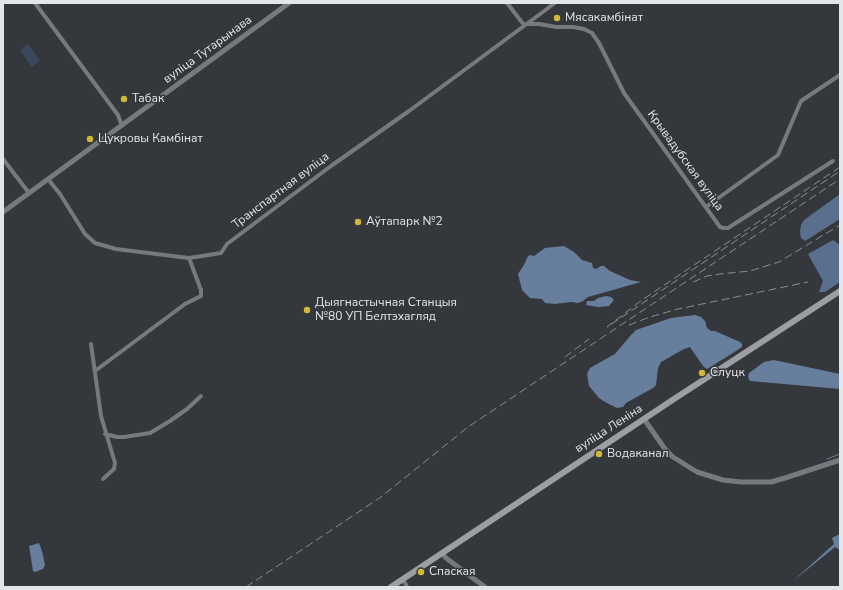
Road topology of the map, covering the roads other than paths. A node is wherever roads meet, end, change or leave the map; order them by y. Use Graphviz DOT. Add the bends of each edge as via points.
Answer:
graph roads {
  1 [pos="35,3"];
  2 [pos="289,3"];
  3 [pos="507,3"];
  4 [pos="555,3"];
  5 [pos="524,25"];
  6 [pos="840,75"];
  7 [pos="122,126"];
  8 [pos="3,158"];
  9 [pos="833,161"];
  10 [pos="48,179"];
  11 [pos="29,193"];
  12 [pos="706,207"];
  13 [pos="3,212"];
  14 [pos="189,258"];
  15 [pos="840,290"];
  16 [pos="91,344"];
  17 [pos="95,371"];
  18 [pos="201,396"];
  19 [pos="644,419"];
  20 [pos="106,434"];
  21 [pos="840,460"];
  22 [pos="103,479"];
  23 [pos="442,553"];
  24 [pos="403,579"];
  25 [pos="391,587"];
  26 [pos="407,587"];
  27 [pos="485,587"];
  1 -- 7 [label="street" via="118,115"];
  2 -- 7 [label="street, вуліца Тутарынава"];
  3 -- 5 [label="street"];
  4 -- 5 [label="street, Транспартная вуліца"];
  5 -- 12 [label="street, Крывадубская вуліца" via="531,23 572,27 592,33 628,99"];
  5 -- 14 [label="street, Транспартная вуліца" via="404,116 331,166 227,244 221,253"];
  6 -- 12 [label="street" via="801,101 778,155"];
  7 -- 10 [label="street, вуліца Тутарынава"];
  8 -- 11 [label="street"];
  9 -- 12 [label="street, Крывадубская вуліца" via="728,228 720,227"];
  10 -- 11 [label="street, вуліца Тутарынава"];
  10 -- 14 [label="street, Транспартная вуліца" via="85,234 95,243 116,249"];
  11 -- 13 [label="street, вуліца Тутарынава"];
  14 -- 17 [label="street" via="201,290 200,296 185,304"];
  15 -- 19 [label="main road, вуліца Леніна"];
  16 -- 17 [label="street"];
  17 -- 20 [label="street"];
  18 -- 20 [label="street" via="170,422 150,433 117,437"];
  19 -- 21 [label="street" via="673,457 697,472 723,480 771,482"];
  19 -- 23 [label="main road, вуліца Леніна"];
  20 -- 22 [label="street" via="115,463 114,469"];
  23 -- 24 [label="main road, вуліца Леніна"];
  23 -- 27 [label="street"];
  24 -- 25 [label="main road, вуліца Леніна"];
  24 -- 26 [label="street"];
}
